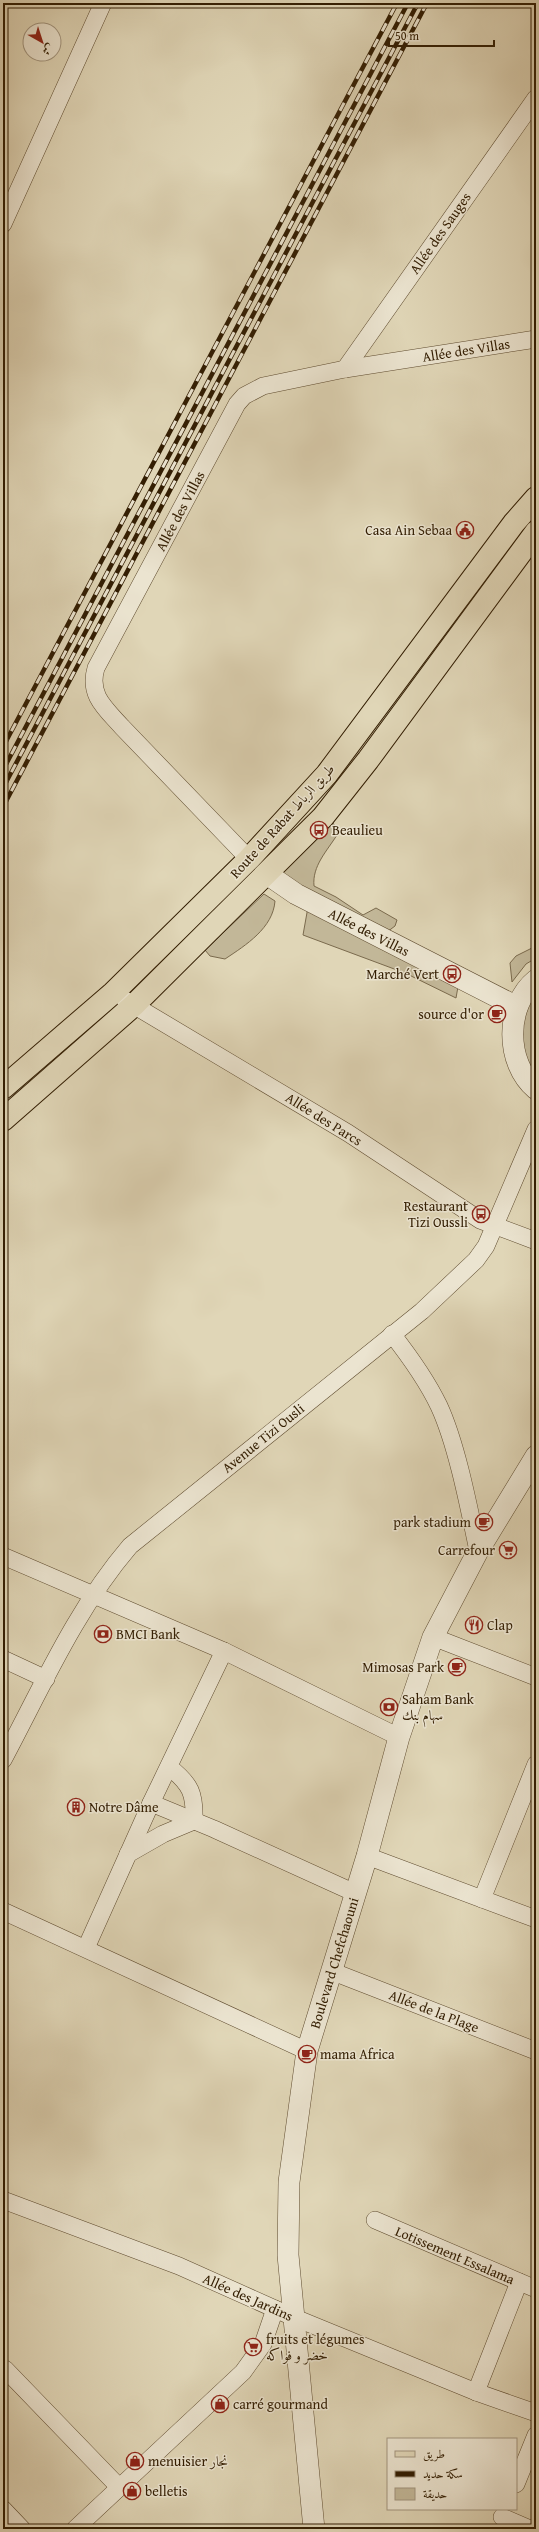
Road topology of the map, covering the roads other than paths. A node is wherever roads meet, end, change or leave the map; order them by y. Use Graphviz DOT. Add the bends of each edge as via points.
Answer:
graph roads {
  1 [pos="103,3"];
  2 [pos="536,98"];
  3 [pos="3,224"];
  4 [pos="536,339"];
  5 [pos="345,369"];
  6 [pos="536,498"];
  7 [pos="536,532"];
  8 [pos="249,859"];
  9 [pos="267,874"];
  10 [pos="536,980"];
  11 [pos="113,993"];
  12 [pos="134,1005"];
  13 [pos="517,1007"];
  14 [pos="3,1088"];
  15 [pos="536,1089"];
  16 [pos="3,1120"];
  17 [pos="536,1129"];
  18 [pos="495,1227"];
  19 [pos="536,1241"];
  20 [pos="392,1334"];
  21 [pos="536,1456"];
  22 [pos="478,1551"];
  23 [pos="3,1556"];
  24 [pos="92,1595"];
  25 [pos="433,1637"];
  26 [pos="224,1651"];
  27 [pos="3,1659"];
  28 [pos="536,1677"];
  29 [pos="46,1679"];
  30 [pos="400,1737"];
  31 [pos="3,1760"];
  32 [pos="536,1764"];
  33 [pos="169,1767"];
  34 [pos="151,1803"];
  35 [pos="194,1821"];
  36 [pos="128,1855"];
  37 [pos="367,1856"];
  38 [pos="355,1893"];
  39 [pos="482,1899"];
  40 [pos="3,1911"];
  41 [pos="536,1919"];
  42 [pos="86,1948"];
  43 [pos="331,1971"];
  44 [pos="307,2051"];
  45 [pos="536,2051"];
  46 [pos="3,2200"];
  47 [pos="375,2220"];
  48 [pos="519,2282"];
  49 [pos="536,2289"];
  50 [pos="284,2313"];
  51 [pos="5,2369"];
  52 [pos="476,2392"];
  53 [pos="536,2413"];
  54 [pos="536,2435"];
  55 [pos="517,2482"];
  56 [pos="118,2486"];
  57 [pos="3,2509"];
  58 [pos="502,2518"];
  59 [pos="86,2525"];
  60 [pos="22,2529"];
  61 [pos="314,2529"];
  62 [pos="530,2529"];
  1 -- 3 [label="street"];
  2 -- 5 [label="street, Allée des Sauges"];
  4 -- 5 [label="street, Allée des Villas"];
  5 -- 8 [label="street, Allée des Villas" via="263,386 244,396 237,404 96,668 92,682 102,705"];
  6 -- 8 [label="main road, Route de Rabat طريق الرباط" via="514,523 327,774"];
  7 -- 9 [label="main road, Route de Rabat طريق الرباط" via="349,785 323,817"];
  8 -- 11 [label="main road, Route de Rabat طريق الرباط"];
  9 -- 12 [label="main road, Route de Rabat طريق الرباط"];
  9 -- 13 [label="street, Allée des Villas" via="296,894"];
  10 -- 13 [label="street"];
  11 -- 12 [label="street, Allée des Parcs"];
  11 -- 14 [label="main road, Route de Rabat طريق الرباط"];
  12 -- 16 [label="main road, Route de Rabat طريق الرباط"];
  12 -- 18 [label="street, Allée des Parcs" via="348,1133 473,1216"];
  13 -- 15 [label="street" via="512,1028 514,1049 520,1068"];
  17 -- 18 [label="street, Avenue Tizi Ousli"];
  18 -- 19 [label="street, Allée des Parcs"];
  18 -- 20 [label="street, Avenue Tizi Ousli" via="476,1260 422,1311"];
  20 -- 22 [label="street" via="422,1374 439,1407 450,1439"];
  20 -- 24 [label="street, Avenue Tizi Ousli" via="130,1546"];
  21 -- 22 [label="street, Boulevard Chefchaouni"];
  22 -- 25 [label="street, Boulevard Chefchaouni"];
  23 -- 24 [label="street"];
  24 -- 26 [label="street"];
  24 -- 29 [label="street, Avenue Tizi Ousli"];
  25 -- 28 [label="street"];
  25 -- 30 [label="street, Boulevard Chefchaouni"];
  26 -- 30 [label="street"];
  26 -- 33 [label="street"];
  27 -- 29 [label="street"];
  29 -- 31 [label="street, Avenue Tizi Ousli"];
  30 -- 37 [label="street, Boulevard Chefchaouni"];
  32 -- 39 [label="street"];
  33 -- 34 [label="street"];
  33 -- 35 [label="street" via="184,1780 194,1795"];
  34 -- 35 [label="street"];
  34 -- 36 [label="street"];
  35 -- 36 [label="street" via="163,1834"];
  35 -- 38 [label="street"];
  36 -- 42 [label="street"];
  37 -- 38 [label="street, Boulevard Chefchaouni"];
  37 -- 39 [label="street"];
  38 -- 43 [label="street, Boulevard Chefchaouni"];
  39 -- 41 [label="street"];
  40 -- 42 [label="street"];
  42 -- 44 [label="street"];
  43 -- 44 [label="street, Boulevard Chefchaouni"];
  43 -- 45 [label="street, Allée de la Plage"];
  44 -- 50 [label="street, Boulevard Chefchaouni" via="289,2182"];
  46 -- 50 [label="street, Allée des Jardins" via="179,2266"];
  47 -- 48 [label="street, Lotissement Essalama"];
  48 -- 49 [label="street, Lotissement Essalama"];
  48 -- 52 [label="street"];
  50 -- 52 [label="street, Allée des Jardins"];
  50 -- 56 [label="street" via="243,2372"];
  50 -- 61 [label="street, Boulevard Chefchaouni"];
  51 -- 56 [label="street"];
  52 -- 53 [label="street, Allée des Jardins"];
  54 -- 55 [label="street"];
  56 -- 59 [label="street"];
  57 -- 60 [label="street"];
  58 -- 62 [label="street"];
}
